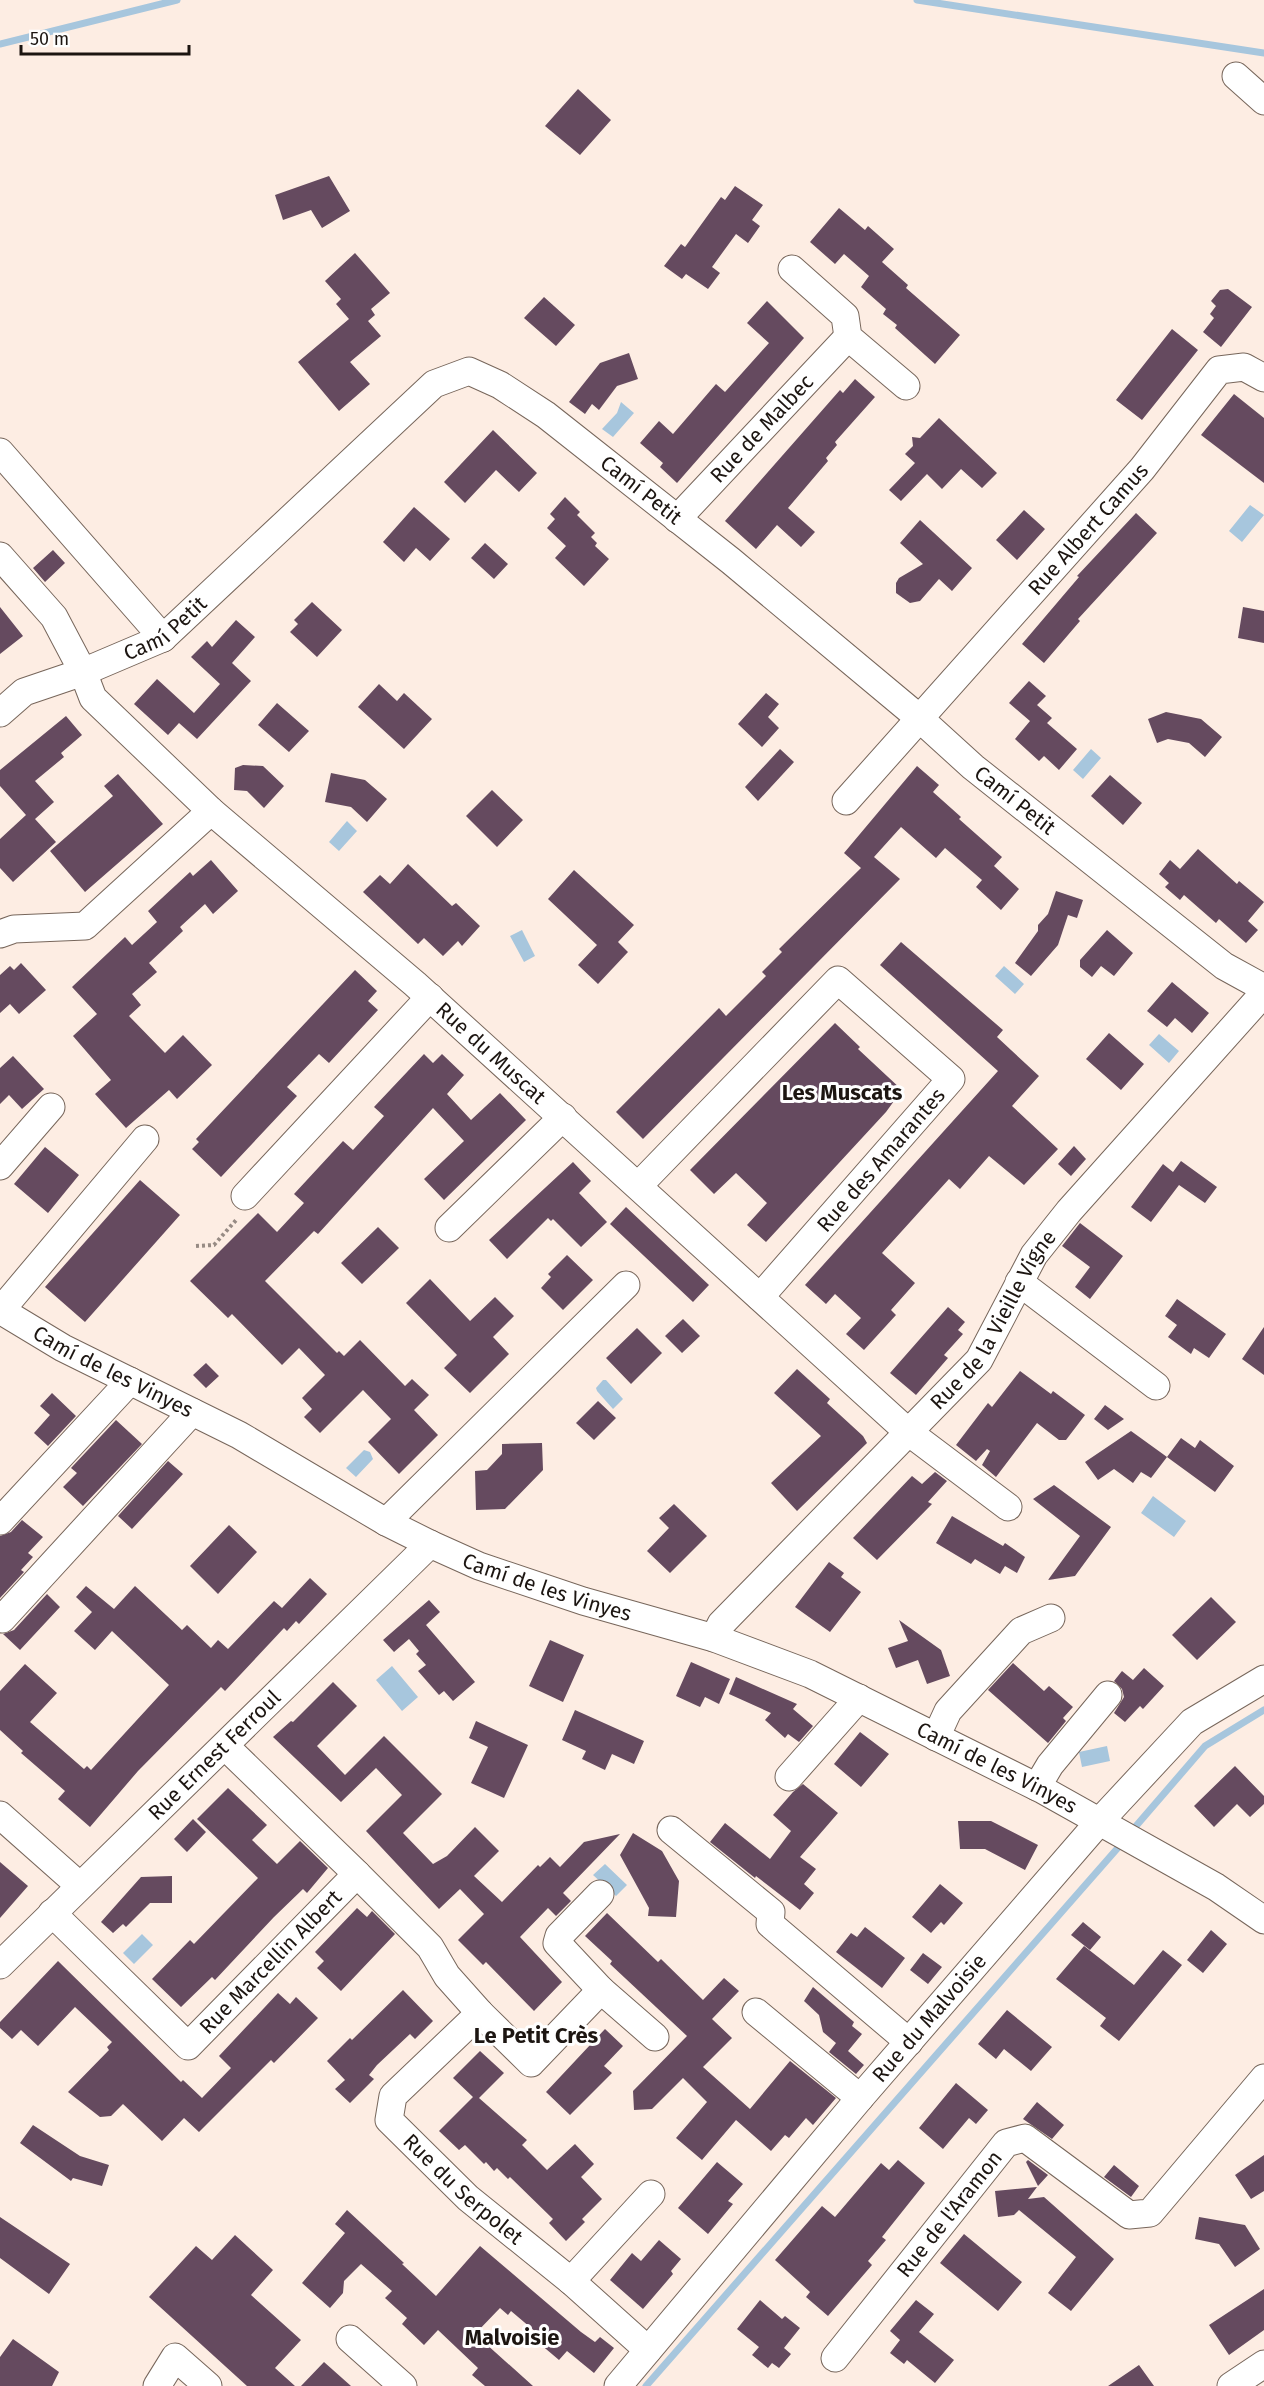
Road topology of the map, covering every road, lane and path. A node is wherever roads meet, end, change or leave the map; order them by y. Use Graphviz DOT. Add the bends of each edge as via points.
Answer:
graph roads {
  1 [pos="1236,75"];
  2 [pos="1264,100"];
  3 [pos="792,269"];
  4 [pos="848,336"];
  5 [pos="1264,378"];
  6 [pos="906,386"];
  7 [pos="0,452"];
  8 [pos="677,519"];
  9 [pos="0,556"];
  10 [pos="163,638"];
  11 [pos="83,672"];
  12 [pos="0,713"];
  13 [pos="918,717"];
  14 [pos="846,801"];
  15 [pos="211,811"];
  16 [pos="0,934"];
  17 [pos="1264,988"];
  18 [pos="1264,993"];
  19 [pos="430,997"];
  20 [pos="51,1107"];
  21 [pos="563,1117"];
  22 [pos="145,1139"];
  23 [pos="0,1166"];
  24 [pos="639,1185"];
  25 [pos="245,1196"];
  26 [pos="449,1228"];
  27 [pos="196,1246"];
  28 [pos="1019,1282"];
  29 [pos="626,1285"];
  30 [pos="760,1297"];
  31 [pos="0,1310"];
  32 [pos="129,1381"];
  33 [pos="1156,1386"];
  34 [pos="192,1412"];
  35 [pos="907,1431"];
  36 [pos="1008,1508"];
  37 [pos="0,1521"];
  38 [pos="386,1522"];
  39 [pos="430,1544"];
  40 [pos="1051,1618"];
  41 [pos="2,1619"];
  42 [pos="714,1638"];
  43 [pos="1264,1679"];
  44 [pos="1108,1695"];
  45 [pos="859,1698"];
  46 [pos="936,1737"];
  47 [pos="225,1746"];
  48 [pos="789,1777"];
  49 [pos="1037,1787"];
  50 [pos="0,1815"];
  51 [pos="1105,1825"];
  52 [pos="671,1830"];
  53 [pos="357,1874"];
  54 [pos="80,1886"];
  55 [pos="600,1894"];
  56 [pos="52,1913"];
  57 [pos="1264,1920"];
  58 [pos="0,1965"];
  59 [pos="601,1990"];
  60 [pos="756,2012"];
  61 [pos="480,2013"];
  62 [pos="655,2037"];
  63 [pos="909,2042"];
  64 [pos="1264,2078"];
  65 [pos="860,2098"];
  66 [pos="651,2193"];
  67 [pos="571,2281"];
  68 [pos="350,2339"];
  69 [pos="648,2350"];
  70 [pos="835,2358"];
  71 [pos="1264,2364"];
  72 [pos="157,2386"];
  73 [pos="208,2386"];
  74 [pos="403,2386"];
  75 [pos="618,2386"];
  76 [pos="1231,2386"];
  1 -- 2 [label="street"];
  3 -- 4 [label="street" via="845,316"];
  4 -- 6 [label="street"];
  4 -- 8 [label="street, Rue de Malbec"];
  5 -- 13 [label="street, Rue Albert Camus" via="1244,367 1219,370 1142,469"];
  7 -- 10 [label="street"];
  8 -- 10 [label="street, Camí Petit" via="546,415 500,385 469,371 434,384"];
  8 -- 13 [label="street, Camí Petit"];
  9 -- 11 [label="street, Rue du Muscat" via="54,617"];
  10 -- 11 [label="street, Camí Petit"];
  11 -- 12 [label="street, Camí Petit" via="24,692"];
  11 -- 15 [label="street, Rue du Muscat" via="93,698"];
  13 -- 14 [label="street, Rue Albert Camus"];
  13 -- 17 [label="street, Camí Petit" via="973,767 1224,966"];
  15 -- 16 [label="street" via="85,926 14,929"];
  15 -- 19 [label="street, Rue du Muscat"];
  18 -- 28 [label="street, Rue de la Vieille Vigne" via="1069,1211 1034,1255"];
  19 -- 21 [label="street, Rue du Muscat"];
  19 -- 25 [label="street"];
  20 -- 23 [label="street"];
  21 -- 24 [label="street, Rue du Muscat"];
  21 -- 26 [label="street"];
  22 -- 31 [label="street"];
  24 -- 30 [label="street, Rue du Muscat"];
  24 -- 30 [label="street, Rue des Amarantes" via="838,980 951,1079"];
  25 -- 27 [label="path" via="245,1210 214,1245"];
  28 -- 33 [label="street"];
  28 -- 35 [label="street, Rue de la Vieille Vigne" via="979,1360"];
  29 -- 38 [label="street"];
  30 -- 35 [label="street, Rue du Muscat"];
  31 -- 32 [label="street, Camí de les Vinyes"];
  32 -- 34 [label="street, Camí de les Vinyes"];
  32 -- 37 [label="street"];
  34 -- 38 [label="street, Camí de les Vinyes" via="239,1435"];
  34 -- 41 [label="street"];
  35 -- 36 [label="street, Rue du Muscat"];
  35 -- 42 [label="street, Rue de la Vieille Vigne" via="721,1623"];
  38 -- 39 [label="street, Camí de les Vinyes"];
  39 -- 42 [label="street, Camí de les Vinyes" via="479,1566 573,1598"];
  39 -- 47 [label="street, Rue Ernest Ferroul"];
  40 -- 46 [label="street" via="1021,1631 948,1711"];
  42 -- 45 [label="street, Camí de les Vinyes" via="810,1674"];
  43 -- 51 [label="street, Rue du Malvoisie" via="1192,1722"];
  44 -- 49 [label="street" via="1050,1765"];
  45 -- 46 [label="street, Camí de les Vinyes"];
  45 -- 48 [label="street"];
  46 -- 49 [label="street, Camí de les Vinyes"];
  47 -- 53 [label="street, Rue Marcellin Albert"];
  47 -- 54 [label="street, Rue Ernest Ferroul"];
  49 -- 51 [label="street, Camí de les Vinyes"];
  50 -- 54 [label="street"];
  51 -- 57 [label="street, Camí de les Vinyes" via="1216,1887"];
  51 -- 63 [label="street, Rue du Malvoisie"];
  52 -- 63 [label="street" via="771,1912 770,1924"];
  53 -- 56 [label="street, Rue Marcellin Albert" via="188,2046"];
  53 -- 61 [label="street" via="430,1947 447,1976"];
  54 -- 56 [label="street, Rue Ernest Ferroul"];
  55 -- 59 [label="street" via="556,1943"];
  56 -- 58 [label="street, Rue Ernest Ferroul"];
  59 -- 61 [label="street" via="531,2063"];
  59 -- 62 [label="street"];
  60 -- 65 [label="street"];
  61 -- 67 [label="street, Rue du Serpolet" via="393,2096 389,2120 468,2198"];
  63 -- 65 [label="street, Rue du Malvoisie"];
  64 -- 70 [label="street, Rue de l'Aramon" via="1150,2212 1129,2215 1025,2138 1006,2143"];
  65 -- 69 [label="street, Rue du Malvoisie"];
  66 -- 67 [label="street"];
  67 -- 69 [label="street, Rue du Serpolet"];
  68 -- 74 [label="street"];
  69 -- 75 [label="street, Rue du Malvoisie"];
  71 -- 76 [label="street"];
  72 -- 73 [label="street" via="175,2357"];
}
